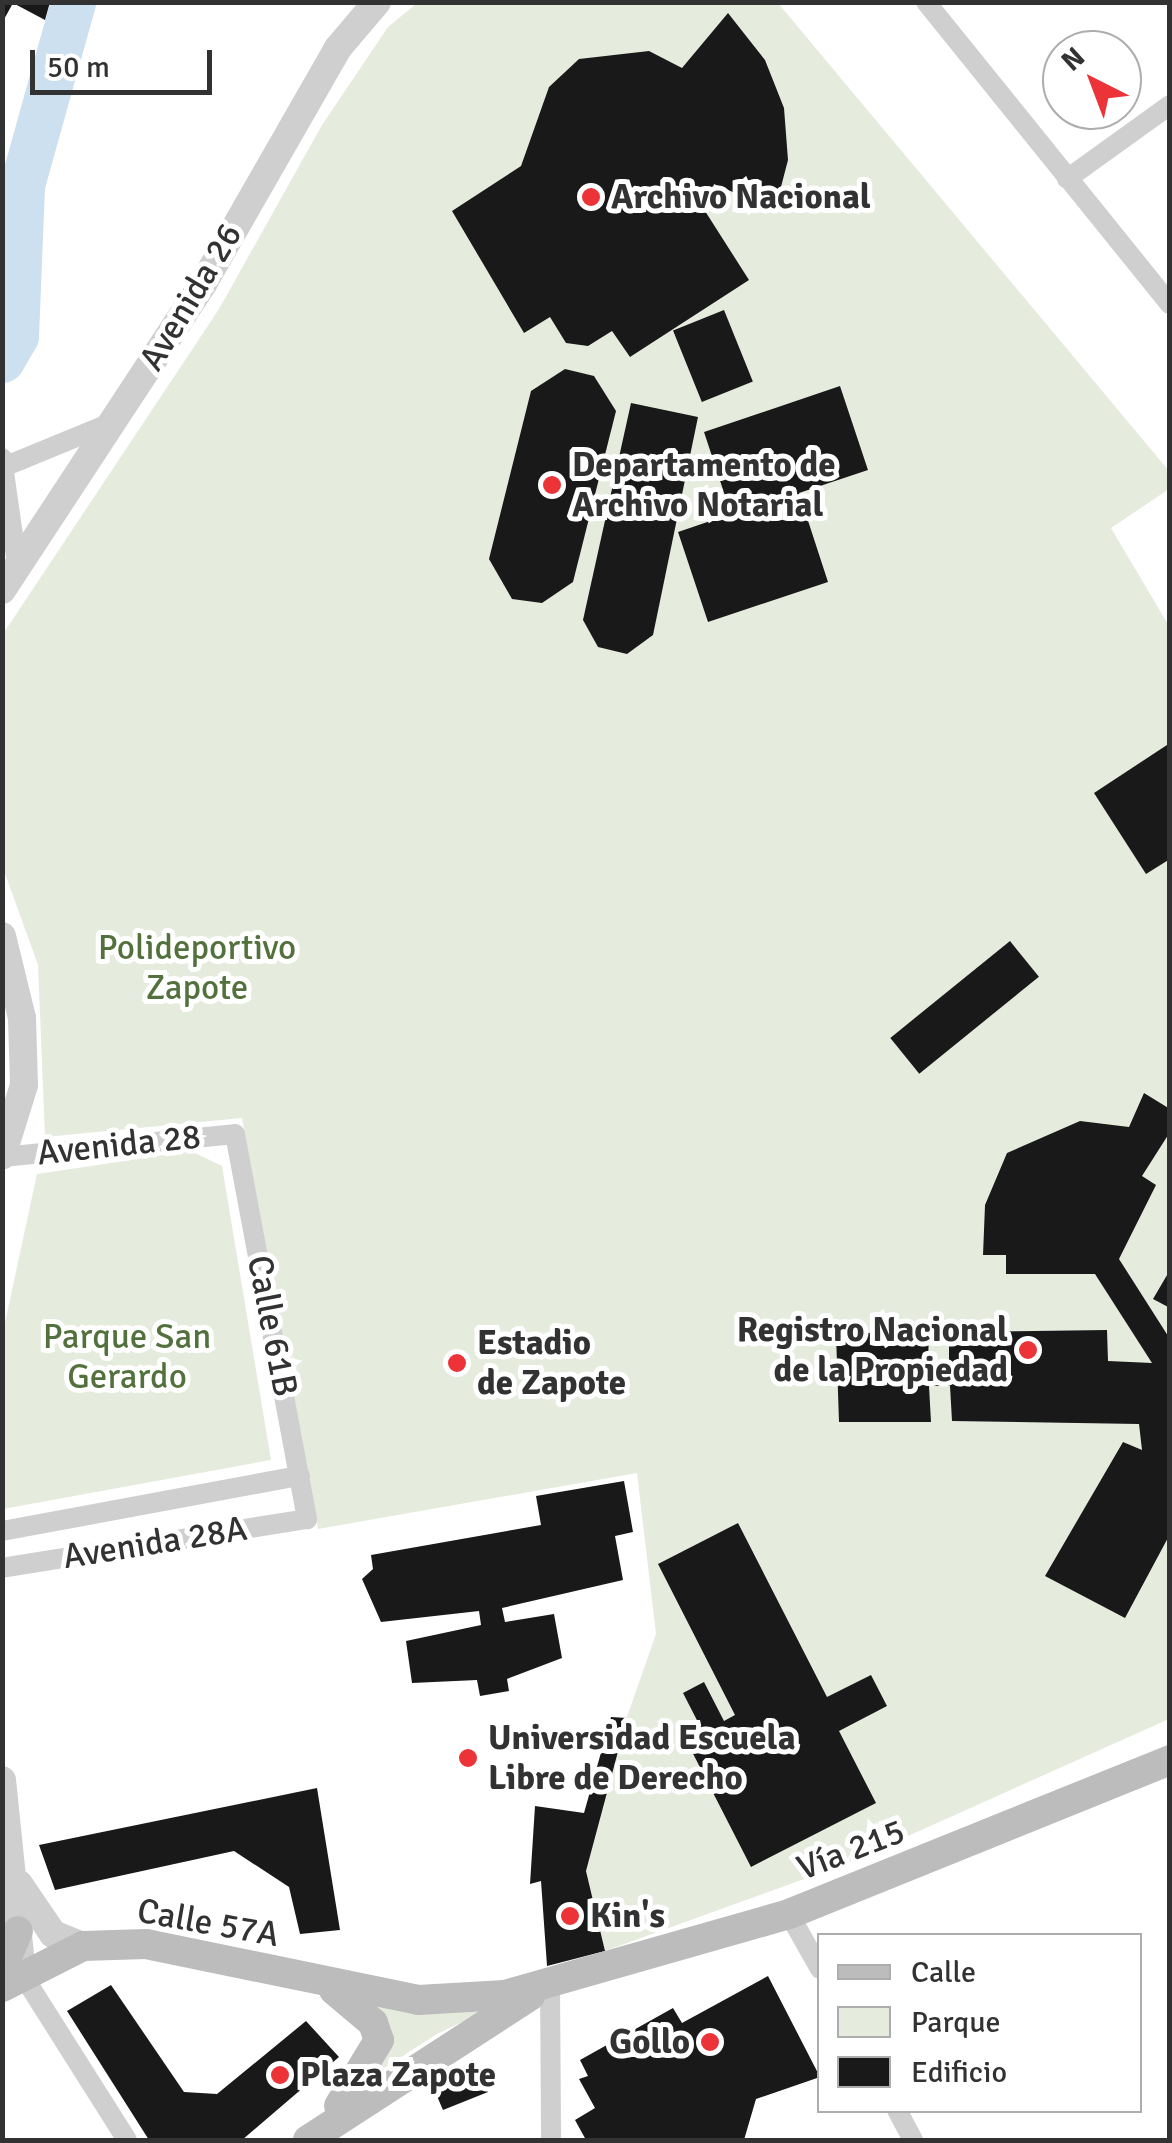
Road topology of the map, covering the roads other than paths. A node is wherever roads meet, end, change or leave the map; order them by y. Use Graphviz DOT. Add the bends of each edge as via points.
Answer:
graph roads {
  1 [pos="377,2"];
  2 [pos="926,2"];
  3 [pos="1170,105"];
  4 [pos="1066,179"];
  5 [pos="1170,304"];
  6 [pos="113,422"];
  7 [pos="4,462"];
  8 [pos="17,563"];
  9 [pos="2,590"];
  10 [pos="2,936"];
  11 [pos="235,1134"];
  12 [pos="2,1156"];
  13 [pos="300,1476"];
  14 [pos="306,1519"];
  15 [pos="2,1532"];
  16 [pos="2,1568"];
  17 [pos="1170,1760"];
  18 [pos="2,1780"];
  19 [pos="13,1874"];
  20 [pos="789,1914"];
  21 [pos="18,1931"];
  22 [pos="83,1946"];
  23 [pos="817,1964"];
  24 [pos="9,1977"];
  25 [pos="550,1984"];
  26 [pos="328,1985"];
  27 [pos="898,2113"];
  28 [pos="314,2136"];
  29 [pos="127,2140"];
  30 [pos="552,2140"];
  31 [pos="913,2140"];
  1 -- 6 [label="street, Avenida 26" via="338,48"];
  2 -- 4 [label="street"];
  3 -- 4 [label="street"];
  4 -- 5 [label="street"];
  6 -- 7 [label="street"];
  6 -- 8 [label="street, Avenida 26"];
  7 -- 8 [label="street"];
  8 -- 9 [label="street, Avenida 26"];
  10 -- 12 [label="street" via="22,1018 24,1086"];
  11 -- 12 [label="street, Avenida 28"];
  11 -- 13 [label="street, Calle 61B"];
  13 -- 14 [label="street, Calle 61B"];
  13 -- 15 [label="street, Avenida 28A"];
  14 -- 16 [label="street, Avenida 28A"];
  17 -- 20 [label="main road, Vía 215"];
  18 -- 19 [label="street"];
  19 -- 21 [label="street"];
  19 -- 22 [label="street" via="53,1934"];
  20 -- 23 [label="street"];
  20 -- 25 [label="main road, Vía 215"];
  21 -- 24 [label="main road"];
  22 -- 24 [label="main road, Calle 57A"];
  22 -- 26 [label="main road, Calle 57A" via="146,1944"];
  24 -- 29 [label="street"];
  25 -- 26 [label="main road, Vía 215" via="418,2000"];
  25 -- 28 [label="main road, Vía 215"];
  25 -- 30 [label="street"];
  26 -- 28 [label="main road" via="357,2004 379,2040 378,2055"];
  27 -- 31 [label="street"];
}
